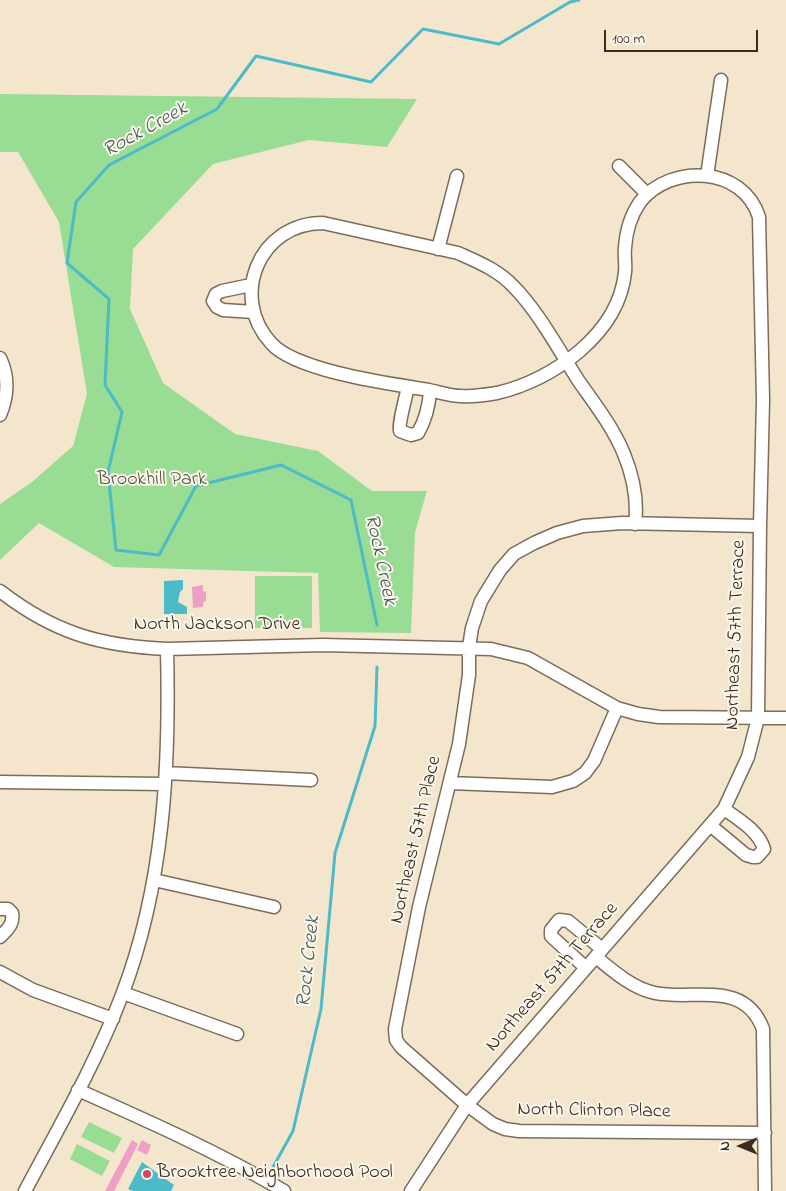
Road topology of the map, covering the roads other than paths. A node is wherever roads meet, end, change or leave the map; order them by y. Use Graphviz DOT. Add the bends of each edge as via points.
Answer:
graph roads {
  1 [pos="721,80"];
  2 [pos="619,166"];
  3 [pos="457,176"];
  4 [pos="706,176"];
  5 [pos="647,194"];
  6 [pos="438,249"];
  7 [pos="251,285"];
  8 [pos="254,312"];
  9 [pos="0,358"];
  10 [pos="566,361"];
  11 [pos="408,387"];
  12 [pos="430,391"];
  13 [pos="0,415"];
  14 [pos="635,524"];
  15 [pos="760,526"];
  16 [pos="0,591"];
  17 [pos="469,647"];
  18 [pos="168,649"];
  19 [pos="617,708"];
  20 [pos="758,718"];
  21 [pos="786,718"];
  22 [pos="165,779"];
  23 [pos="311,780"];
  24 [pos="0,782"];
  25 [pos="450,783"];
  26 [pos="724,808"];
  27 [pos="710,824"];
  28 [pos="154,880"];
  29 [pos="274,907"];
  30 [pos="0,909"];
  31 [pos="0,936"];
  32 [pos="599,953"];
  33 [pos="586,968"];
  34 [pos="0,972"];
  35 [pos="123,993"];
  36 [pos="112,1019"];
  37 [pos="237,1034"];
  38 [pos="396,1040"];
  39 [pos="78,1090"];
  40 [pos="467,1105"];
  41 [pos="765,1133"];
  42 [pos="25,1191"];
  43 [pos="284,1191"];
  44 [pos="411,1191"];
  45 [pos="765,1191"];
  1 -- 4 [label="street"];
  2 -- 5 [label="street"];
  3 -- 6 [label="street"];
  4 -- 5 [label="street, Northeast 57th Terrace" via="680,176 656,186"];
  4 -- 15 [label="street, Northeast 57th Terrace" via="736,185 754,204 759,217 764,400"];
  5 -- 10 [label="street" via="635,211 627,233 626,271 618,301 603,327"];
  6 -- 7 [label="street" via="323,223 303,225 285,233 265,252 258,262"];
  6 -- 10 [label="street" via="478,262 502,277 527,302"];
  7 -- 8 [label="street"];
  7 -- 8 [label="street" via="222,291 216,294 214,301 216,307 223,310"];
  8 -- 11 [label="street" via="266,338 288,357 327,370"];
  9 -- 13 [label="street" via="5,371 6,392"];
  10 -- 12 [label="street" via="530,383 495,393 459,396"];
  10 -- 14 [label="street" via="624,453 636,497"];
  11 -- 12 [label="street"];
  11 -- 12 [label="street" via="398,427 411,435 418,433 424,423"];
  14 -- 15 [label="street, Northeast 57th Place"];
  14 -- 17 [label="street, Northeast 57th Place" via="609,523 570,529 514,554 481,601"];
  15 -- 20 [label="street, Northeast 57th Terrace"];
  16 -- 18 [label="street, North Jackson Drive" via="22,608 64,630 113,644"];
  17 -- 18 [label="street, North Jackson Drive" via="323,645"];
  17 -- 19 [label="street, North Jackson Drive" via="528,658"];
  17 -- 25 [label="street, Northeast 57th Place" via="464,717"];
  18 -- 22 [label="street"];
  19 -- 20 [label="street, North Jackson Drive" via="658,717"];
  19 -- 25 [label="street" via="594,761 573,781 552,787"];
  20 -- 21 [label="street, North Jackson Drive"];
  20 -- 26 [label="street, Northeast 57th Terrace" via="748,757"];
  22 -- 23 [label="street"];
  22 -- 24 [label="street"];
  22 -- 28 [label="street"];
  25 -- 38 [label="street, Northeast 57th Place" via="419,907 395,1029"];
  26 -- 27 [label="street, Northeast 57th Terrace"];
  26 -- 27 [label="street" via="762,843 764,849 761,853 753,857 746,855"];
  27 -- 32 [label="street, Northeast 57th Terrace"];
  28 -- 29 [label="street"];
  28 -- 35 [label="street"];
  30 -- 31 [label="street" via="8,909 14,920"];
  32 -- 33 [label="street, Northeast 57th Terrace"];
  32 -- 33 [label="street" via="568,922 559,920 555,924 552,936"];
  32 -- 41 [label="street" via="626,981 649,991 725,996 747,1005 763,1029"];
  33 -- 40 [label="street, Northeast 57th Terrace"];
  34 -- 36 [label="street" via="32,990"];
  35 -- 36 [label="street"];
  35 -- 37 [label="street"];
  36 -- 39 [label="street"];
  38 -- 40 [label="street, North Clinton Place"];
  39 -- 42 [label="street"];
  39 -- 43 [label="street" via="162,1127"];
  40 -- 41 [label="street, North Clinton Place" via="493,1124 512,1131"];
  40 -- 44 [label="street, Northeast 57th Terrace"];
  41 -- 45 [label="street"];
}
